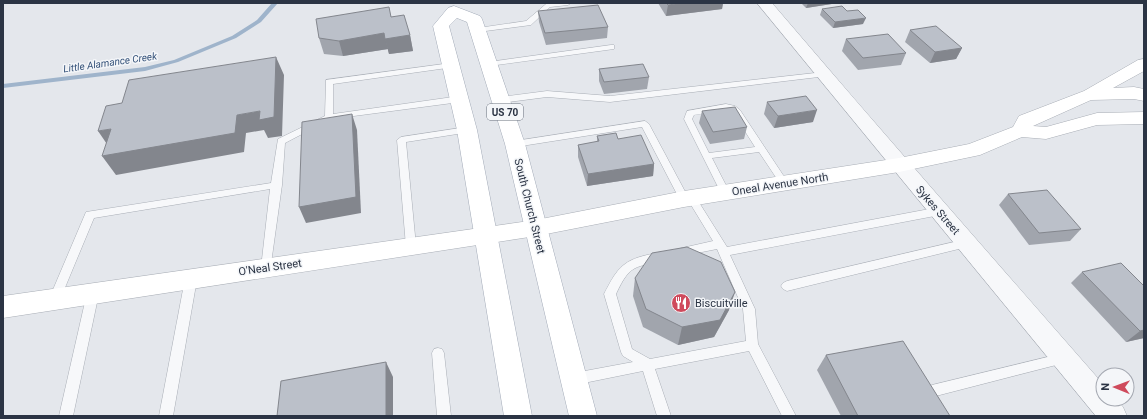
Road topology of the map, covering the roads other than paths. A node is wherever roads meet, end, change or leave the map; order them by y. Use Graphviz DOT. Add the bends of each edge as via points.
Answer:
graph roads {
  1 [pos="568,3"];
  2 [pos="764,3"];
  3 [pos="453,7"];
  4 [pos="478,30"];
  5 [pos="611,47"];
  6 [pos="489,64"];
  7 [pos="1144,64"];
  8 [pos="451,65"];
  9 [pos="824,74"];
  10 [pos="1088,95"];
  11 [pos="1144,95"];
  12 [pos="460,100"];
  13 [pos="501,100"];
  14 [pos="329,117"];
  15 [pos="1144,118"];
  16 [pos="467,130"];
  17 [pos="1020,131"];
  18 [pos="515,144"];
  19 [pos="762,149"];
  20 [pos="707,156"];
  21 [pos="899,165"];
  22 [pos="784,183"];
  23 [pos="277,185"];
  24 [pos="725,193"];
  25 [pos="688,199"];
  26 [pos="940,211"];
  27 [pos="536,228"];
  28 [pos="486,235"];
  29 [pos="967,243"];
  30 [pos="411,246"];
  31 [pos="722,248"];
  32 [pos="266,268"];
  33 [pos="191,279"];
  34 [pos="787,286"];
  35 [pos="93,293"];
  36 [pos="54,299"];
  37 [pos="3,307"];
  38 [pos="752,345"];
  39 [pos="438,353"];
  40 [pos="1064,358"];
  41 [pos="646,364"];
  42 [pos="574,379"];
  43 [pos="932,391"];
  44 [pos="66,416"];
  45 [pos="166,416"];
  46 [pos="444,416"];
  47 [pos="518,416"];
  48 [pos="583,416"];
  49 [pos="664,416"];
  50 [pos="789,416"];
  51 [pos="1113,416"];
  1 -- 4 [label="lane" via="548,6 528,23"];
  2 -- 9 [label="street, Sykes Street"];
  3 -- 4 [label="main road, South Church Street / US 70" via="474,19"];
  3 -- 8 [label="main road, South Church Street / US 70" via="441,26"];
  4 -- 6 [label="main road, South Church Street / US 70"];
  5 -- 6 [label="lane"];
  6 -- 13 [label="main road, South Church Street / US 70"];
  7 -- 10 [label="main road"];
  8 -- 12 [label="main road, South Church Street / US 70"];
  8 -- 14 [label="lane" via="329,82"];
  9 -- 13 [label="lane" via="610,99 547,94"];
  9 -- 21 [label="street, Sykes Street"];
  10 -- 11 [label="main road, Oneal Avenue North"];
  10 -- 17 [label="main road, Oneal Avenue North" via="1026,120"];
  12 -- 14 [label="lane"];
  12 -- 16 [label="main road, South Church Street / US 70"];
  13 -- 18 [label="main road, South Church Street / US 70"];
  14 -- 23 [label="lane" via="281,141"];
  15 -- 17 [label="main road, Oneal Avenue North" via="1097,119 1046,133"];
  16 -- 28 [label="main road, South Church Street / US 70"];
  16 -- 30 [label="lane" via="400,140"];
  17 -- 21 [label="main road, Oneal Avenue North" via="973,150"];
  18 -- 25 [label="lane" via="645,124"];
  18 -- 27 [label="main road, South Church Street / US 70"];
  19 -- 20 [label="lane"];
  19 -- 20 [label="lane" via="732,108 690,113 688,119"];
  19 -- 22 [label="lane"];
  20 -- 24 [label="lane"];
  21 -- 22 [label="main road, Oneal Avenue North"];
  21 -- 26 [label="street, Sykes Street"];
  22 -- 24 [label="main road, Oneal Avenue North"];
  23 -- 32 [label="lane"];
  23 -- 36 [label="lane" via="90,215"];
  24 -- 25 [label="main road, Oneal Avenue North"];
  25 -- 27 [label="main road, Oneal Avenue North"];
  25 -- 31 [label="lane"];
  26 -- 29 [label="street, Sykes Street"];
  26 -- 31 [label="lane"];
  27 -- 28 [label="main road, O'Neal Street"];
  27 -- 42 [label="main road, South Church Street / US 70"];
  28 -- 30 [label="main road, O'Neal Street"];
  28 -- 47 [label="main road, South Church Street / US 70"];
  29 -- 34 [label="lane"];
  29 -- 40 [label="street, Sykes Street"];
  30 -- 32 [label="main road, O'Neal Street"];
  31 -- 38 [label="lane" via="749,309"];
  31 -- 41 [label="lane" via="632,262 620,272 610,294 627,352"];
  32 -- 33 [label="main road, O'Neal Street"];
  33 -- 35 [label="main road, O'Neal Street"];
  33 -- 45 [label="lane"];
  35 -- 36 [label="main road, O'Neal Street"];
  35 -- 44 [label="lane"];
  36 -- 37 [label="main road, O'Neal Street"];
  38 -- 41 [label="lane"];
  38 -- 50 [label="lane"];
  39 -- 46 [label="lane"];
  40 -- 43 [label="lane"];
  40 -- 51 [label="street, Sykes Street"];
  41 -- 42 [label="lane"];
  41 -- 49 [label="lane"];
  42 -- 48 [label="main road, South Church Street / US 70"];
}
